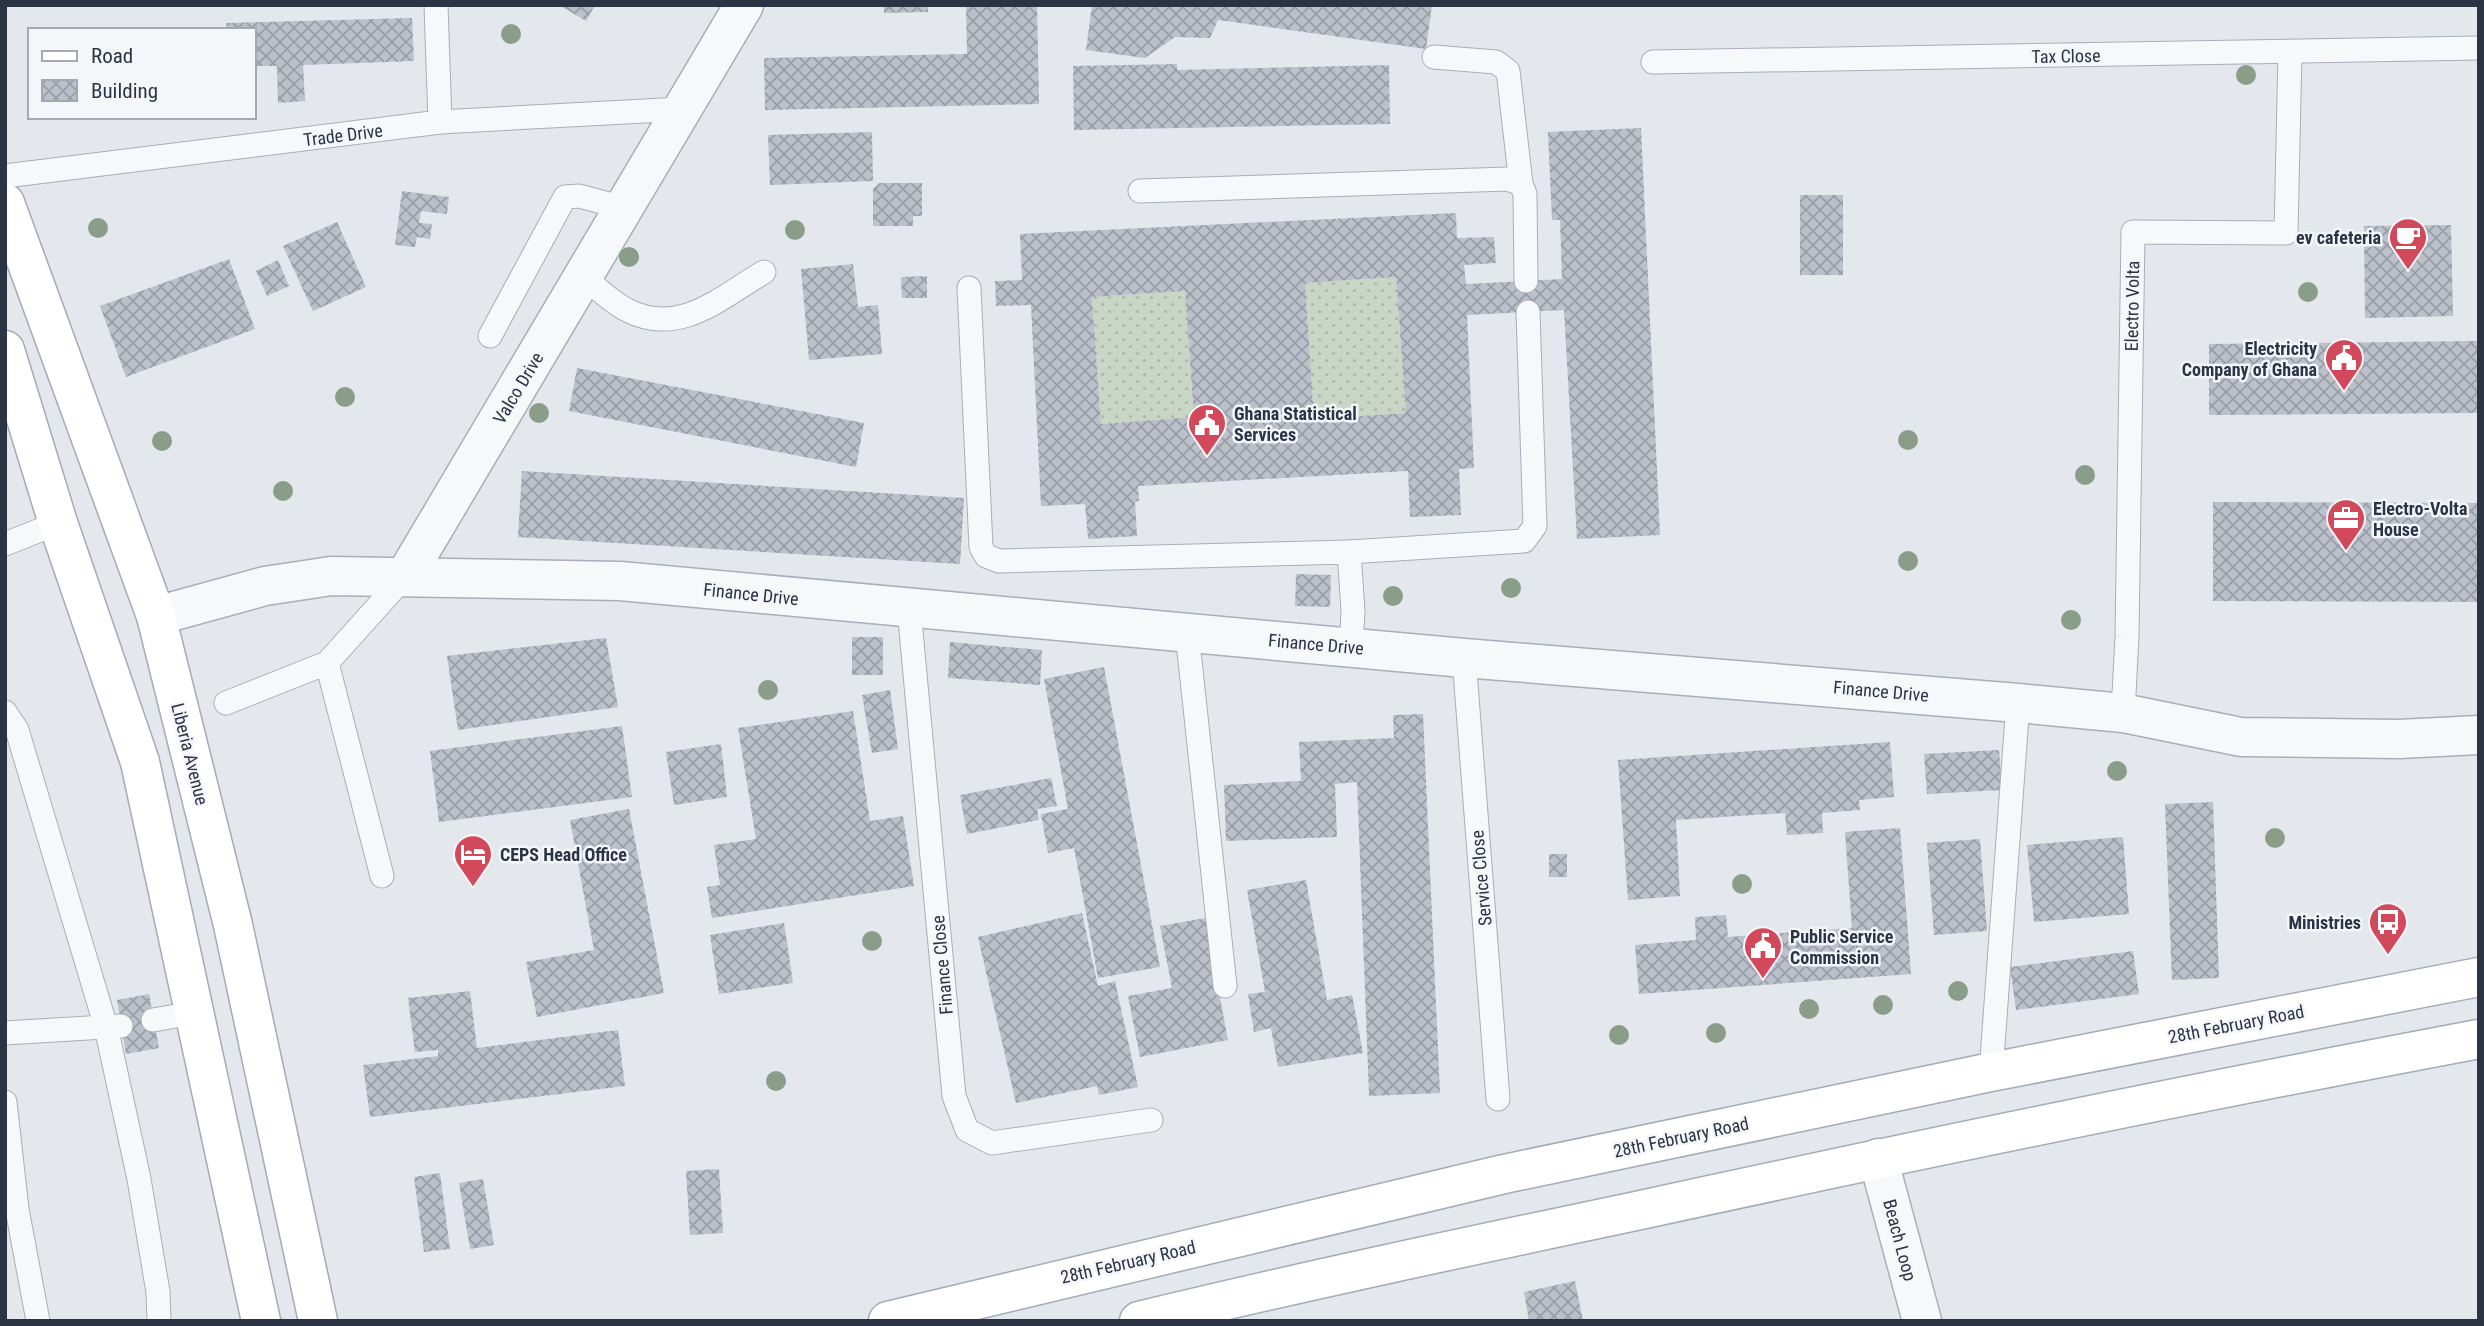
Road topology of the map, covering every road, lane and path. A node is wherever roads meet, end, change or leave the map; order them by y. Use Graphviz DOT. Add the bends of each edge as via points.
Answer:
graph roads {
  1 [pos="436,5"];
  2 [pos="744,5"];
  3 [pos="2479,48"];
  4 [pos="2290,52"];
  5 [pos="1434,57"];
  6 [pos="1653,62"];
  7 [pos="682,109"];
  8 [pos="440,122"];
  9 [pos="5,176"];
  10 [pos="1521,184"];
  11 [pos="1140,191"];
  12 [pos="5,203"];
  13 [pos="624,208"];
  14 [pos="764,272"];
  15 [pos="584,277"];
  16 [pos="1526,281"];
  17 [pos="969,288"];
  18 [pos="1528,312"];
  19 [pos="490,336"];
  20 [pos="5,350"];
  21 [pos="58,523"];
  22 [pos="5,544"];
  23 [pos="1349,552"];
  24 [pos="406,575"];
  25 [pos="909,609"];
  26 [pos="156,616"];
  27 [pos="1187,632"];
  28 [pos="1351,647"];
  29 [pos="1464,658"];
  30 [pos="327,663"];
  31 [pos="226,703"];
  32 [pos="2018,703"];
  33 [pos="5,712"];
  34 [pos="2123,713"];
  35 [pos="2479,735"];
  36 [pos="383,876"];
  37 [pos="2479,977"];
  38 [pos="1225,986"];
  39 [pos="193,1013"];
  40 [pos="153,1020"];
  41 [pos="114,1027"];
  42 [pos="5,1033"];
  43 [pos="2479,1040"];
  44 [pos="1991,1072"];
  45 [pos="1498,1098"];
  46 [pos="5,1102"];
  47 [pos="1151,1120"];
  48 [pos="1878,1158"];
  49 [pos="38,1321"];
  50 [pos="159,1321"];
  51 [pos="261,1321"];
  52 [pos="318,1321"];
  53 [pos="888,1321"];
  54 [pos="1139,1321"];
  55 [pos="1922,1321"];
  1 -- 8 [label="lane"];
  2 -- 7 [label="street, Valco Drive"];
  3 -- 4 [label="lane, Tax Close"];
  4 -- 6 [label="lane, Tax Close"];
  4 -- 34 [label="lane, Electro Volta" via="2286,233 2133,232"];
  5 -- 10 [label="lane" via="1496,62 1508,71"];
  7 -- 8 [label="lane, Trade Drive"];
  7 -- 13 [label="street, Valco Drive"];
  8 -- 9 [label="lane, Trade Drive"];
  10 -- 11 [label="lane" via="1508,179"];
  10 -- 16 [label="lane"];
  12 -- 26 [label="main road, Liberia Avenue"];
  13 -- 15 [label="street, Valco Drive"];
  13 -- 19 [label="lane" via="565,197"];
  14 -- 15 [label="lane" via="686,318 658,320 626,310"];
  15 -- 24 [label="street, Valco Drive"];
  17 -- 23 [label="lane" via="981,547 986,556 999,561"];
  18 -- 23 [label="lane" via="1535,526 1530,536 1524,541"];
  20 -- 21 [label="main road"];
  21 -- 22 [label="lane"];
  21 -- 39 [label="main road" via="140,762"];
  23 -- 28 [label="lane"];
  24 -- 25 [label="street, Finance Drive" via="620,582"];
  24 -- 26 [label="street, Finance Drive" via="288,582"];
  24 -- 30 [label="lane, Valco Drive"];
  25 -- 27 [label="street, Finance Drive"];
  25 -- 47 [label="lane, Finance Close" via="954,1096 967,1130 992,1143"];
  26 -- 52 [label="main road, Liberia Avenue" via="233,925"];
  27 -- 28 [label="street, Finance Drive"];
  27 -- 38 [label="lane"];
  28 -- 29 [label="street, Finance Drive"];
  29 -- 32 [label="street, Finance Drive"];
  29 -- 45 [label="lane, Service Close"];
  30 -- 31 [label="lane, Valco Drive"];
  30 -- 36 [label="lane"];
  32 -- 34 [label="street, Finance Drive"];
  32 -- 44 [label="lane"];
  33 -- 41 [label="lane" via="17,730"];
  34 -- 35 [label="street, Finance Drive" via="2241,737"];
  37 -- 44 [label="main road, 28th February Road"];
  39 -- 40 [label="lane"];
  39 -- 51 [label="main road"];
  41 -- 42 [label="lane"];
  41 -- 50 [label="lane"];
  43 -- 48 [label="main road" via="2215,1088"];
  44 -- 53 [label="main road, 28th February Road" via="1504,1174"];
  46 -- 49 [label="lane" via="17,1209"];
  48 -- 54 [label="main road"];
  48 -- 55 [label="street, Beach Loop"];
}
